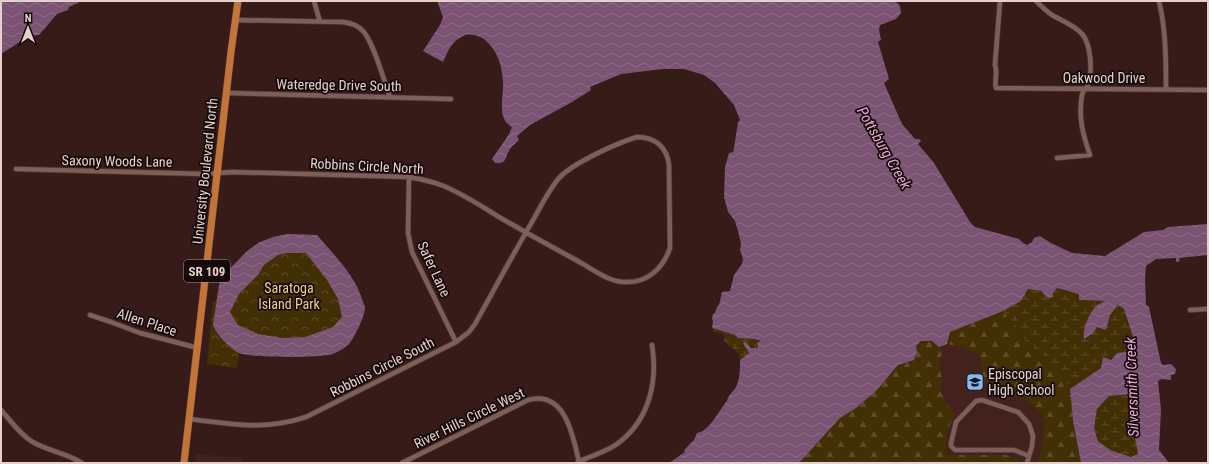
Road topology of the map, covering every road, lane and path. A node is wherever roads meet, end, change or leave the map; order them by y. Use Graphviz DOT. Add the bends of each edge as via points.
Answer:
graph roads {
  1 [pos="238,1"];
  2 [pos="314,1"];
  3 [pos="1000,1"];
  4 [pos="1036,1"];
  5 [pos="1158,1"];
  6 [pos="235,20"];
  7 [pos="320,22"];
  8 [pos="1085,89"];
  9 [pos="1166,89"];
  10 [pos="1208,90"];
  11 [pos="226,93"];
  12 [pos="390,97"];
  13 [pos="451,99"];
  14 [pos="1057,158"];
  15 [pos="16,168"];
  16 [pos="218,172"];
  17 [pos="409,177"];
  18 [pos="526,232"];
  19 [pos="646,278"];
  20 [pos="1208,309"];
  21 [pos="1190,310"];
  22 [pos="90,315"];
  23 [pos="456,342"];
  24 [pos="652,345"];
  25 [pos="198,348"];
  26 [pos="1,410"];
  27 [pos="189,419"];
  28 [pos="1029,456"];
  29 [pos="578,462"];
  30 [pos="82,463"];
  31 [pos="184,463"];
  32 [pos="402,463"];
  33 [pos="1026,463"];
  1 -- 6 [label="main road, University Boulevard North / SR 109"];
  2 -- 7 [label="street"];
  3 -- 8 [label="street, Oakwood Drive" via="996,41 996,88"];
  4 -- 8 [label="street" via="1083,35 1090,59 1089,84"];
  5 -- 9 [label="street" via="1166,37"];
  6 -- 7 [label="street"];
  6 -- 11 [label="main road, University Boulevard North / SR 109"];
  7 -- 12 [label="street" via="349,23 362,29 369,40"];
  8 -- 9 [label="street, Oakwood Drive"];
  8 -- 14 [label="street" via="1082,94 1081,126 1090,155"];
  9 -- 10 [label="street, Oakwood Drive"];
  11 -- 12 [label="street, Wateredge Drive South"];
  11 -- 16 [label="main road, University Boulevard North / SR 109"];
  12 -- 13 [label="street, Wateredge Drive South"];
  15 -- 16 [label="street, Saxony Woods Lane"];
  16 -- 17 [label="street, Robbins Circle North"];
  16 -- 25 [label="main road, University Boulevard North / SR 109"];
  17 -- 18 [label="street, Robbins Circle North" via="448,188"];
  17 -- 23 [label="street, Safer Lane" via="409,242"];
  18 -- 19 [label="street, Robbins Circle North" via="609,278 625,282 636,282"];
  18 -- 19 [label="street, Robbins Circle South" via="552,188 567,170 630,140 644,137 656,141 668,156 671,239 664,262"];
  18 -- 23 [label="street, Robbins Circle South" via="475,324"];
  20 -- 21 [label="street"];
  22 -- 25 [label="street, Allen Place" via="140,333"];
  23 -- 27 [label="street, Robbins Circle South" via="292,422 250,426"];
  24 -- 29 [label="street" via="655,362 650,399 645,412 627,435 616,444"];
  25 -- 27 [label="main road, University Boulevard North / SR 109"];
  26 -- 30 [label="street" via="30,440"];
  27 -- 31 [label="main road, University Boulevard North / SR 109"];
  28 -- 28 [label="street" via="1033,436 1029,424 1018,412 982,400 976,401 956,422 951,443 955,450 1014,450"];
  28 -- 33 [label="street"];
  29 -- 32 [label="street, River Hills Circle West" via="572,431 561,411 551,402 540,398 528,400"];
}
